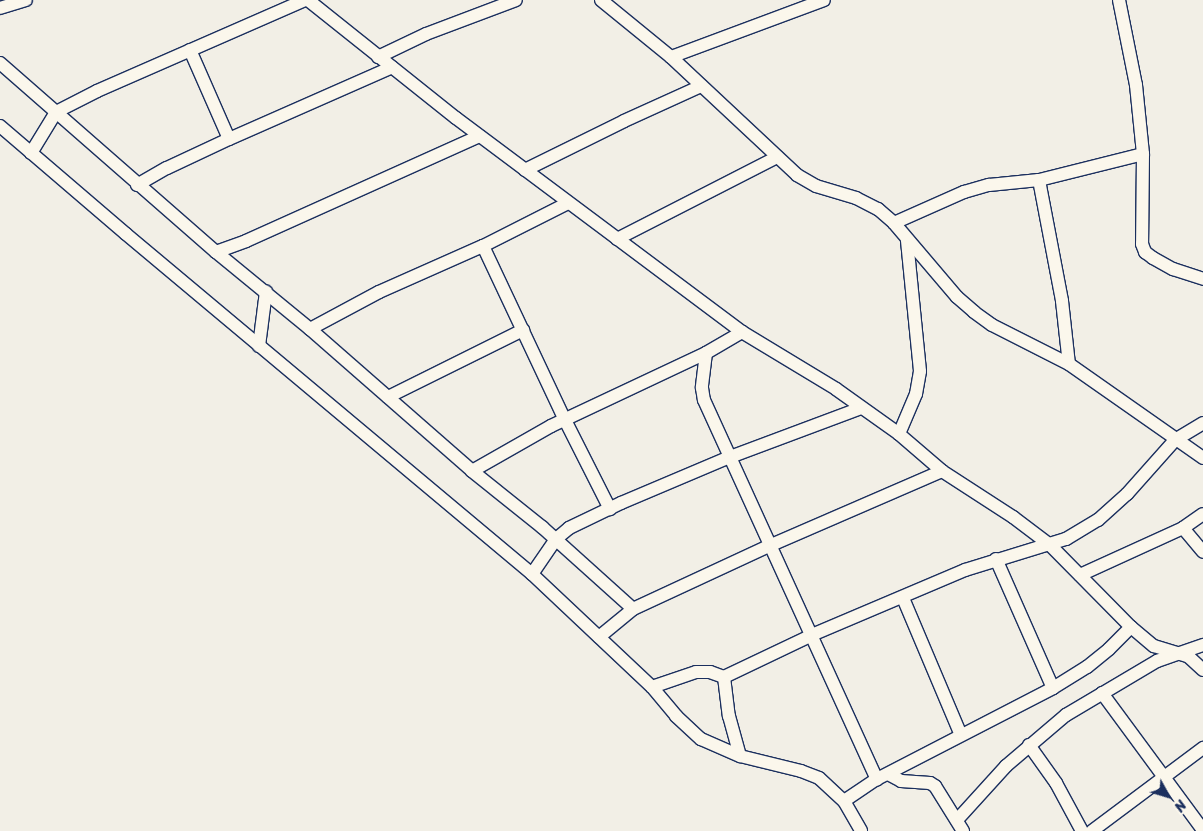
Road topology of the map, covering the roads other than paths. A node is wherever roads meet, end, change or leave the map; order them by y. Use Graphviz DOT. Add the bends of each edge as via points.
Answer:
graph roads {
  1 [pos="26,0"];
  2 [pos="306,0"];
  3 [pos="516,0"];
  4 [pos="601,0"];
  5 [pos="824,0"];
  6 [pos="1118,0"];
  7 [pos="0,8"];
  8 [pos="190,50"];
  9 [pos="378,57"];
  10 [pos="671,57"];
  11 [pos="0,64"];
  12 [pos="392,67"];
  13 [pos="701,86"];
  14 [pos="56,112"];
  15 [pos="0,126"];
  16 [pos="480,136"];
  17 [pos="229,139"];
  18 [pos="31,153"];
  19 [pos="1143,154"];
  20 [pos="776,157"];
  21 [pos="525,170"];
  22 [pos="1039,180"];
  23 [pos="138,185"];
  24 [pos="568,203"];
  25 [pos="894,223"];
  26 [pos="617,239"];
  27 [pos="907,240"];
  28 [pos="484,246"];
  29 [pos="216,252"];
  30 [pos="1203,279"];
  31 [pos="266,291"];
  32 [pos="310,329"];
  33 [pos="523,330"];
  34 [pos="742,332"];
  35 [pos="259,346"];
  36 [pos="706,354"];
  37 [pos="1069,364"];
  38 [pos="388,398"];
  39 [pos="861,408"];
  40 [pos="565,420"];
  41 [pos="1203,423"];
  42 [pos="899,434"];
  43 [pos="1175,440"];
  44 [pos="730,457"];
  45 [pos="1203,458"];
  46 [pos="472,471"];
  47 [pos="942,471"];
  48 [pos="610,509"];
  49 [pos="1203,514"];
  50 [pos="1182,528"];
  51 [pos="556,540"];
  52 [pos="1050,544"];
  53 [pos="771,545"];
  54 [pos="1203,552"];
  55 [pos="996,559"];
  56 [pos="532,574"];
  57 [pos="1080,574"];
  58 [pos="903,598"];
  59 [pos="633,609"];
  60 [pos="1131,627"];
  61 [pos="812,635"];
  62 [pos="599,637"];
  63 [pos="1203,646"];
  64 [pos="1181,654"];
  65 [pos="1203,670"];
  66 [pos="724,677"];
  67 [pos="652,688"];
  68 [pos="1053,688"];
  69 [pos="1102,693"];
  70 [pos="960,734"];
  71 [pos="1029,745"];
  72 [pos="1203,748"];
  73 [pos="740,756"];
  74 [pos="882,776"];
  75 [pos="1164,776"];
  76 [pos="844,801"];
  77 [pos="960,826"];
  78 [pos="1202,827"];
  79 [pos="861,831"];
  80 [pos="1082,831"];
  81 [pos="1092,831"];
  82 [pos="1188,831"];
  1 -- 7 [label="street"];
  2 -- 8 [label="street"];
  2 -- 9 [label="street"];
  3 -- 9 [label="street" via="426,34"];
  4 -- 10 [label="street"];
  5 -- 10 [label="street"];
  6 -- 19 [label="street" via="1136,85"];
  8 -- 14 [label="street"];
  8 -- 17 [label="street"];
  9 -- 12 [label="street"];
  10 -- 13 [label="street"];
  11 -- 14 [label="street"];
  12 -- 16 [label="street"];
  12 -- 17 [label="street"];
  13 -- 20 [label="street"];
  13 -- 21 [label="street"];
  14 -- 18 [label="street"];
  14 -- 23 [label="street"];
  15 -- 18 [label="street"];
  16 -- 21 [label="street"];
  16 -- 29 [label="street"];
  17 -- 23 [label="street"];
  18 -- 35 [label="street"];
  19 -- 22 [label="street"];
  19 -- 30 [label="street" via="1142,244 1145,252 1172,269"];
  20 -- 25 [label="street" via="816,186 856,198 878,209"];
  20 -- 26 [label="street"];
  21 -- 24 [label="street"];
  22 -- 25 [label="street" via="998,184 964,192"];
  22 -- 37 [label="street" via="1062,301"];
  23 -- 29 [label="street"];
  24 -- 26 [label="street"];
  24 -- 28 [label="street"];
  25 -- 27 [label="street"];
  26 -- 34 [label="street"];
  27 -- 37 [label="street" via="974,312 992,325"];
  27 -- 42 [label="street" via="920,370 916,394"];
  28 -- 32 [label="street" via="379,292"];
  28 -- 33 [label="street"];
  29 -- 31 [label="street"];
  31 -- 32 [label="street"];
  31 -- 35 [label="street"];
  32 -- 38 [label="street"];
  33 -- 38 [label="street"];
  33 -- 40 [label="street"];
  34 -- 36 [label="street"];
  34 -- 39 [label="street" via="836,389"];
  35 -- 56 [label="street"];
  36 -- 40 [label="street"];
  36 -- 44 [label="street" via="702,388 704,400"];
  37 -- 43 [label="street"];
  38 -- 46 [label="street"];
  39 -- 42 [label="street"];
  39 -- 44 [label="street"];
  40 -- 46 [label="street"];
  40 -- 48 [label="street"];
  41 -- 43 [label="street"];
  42 -- 47 [label="street"];
  43 -- 45 [label="street"];
  43 -- 52 [label="street" via="1127,494 1098,520 1066,539"];
  44 -- 48 [label="street"];
  44 -- 53 [label="street"];
  46 -- 51 [label="street"];
  47 -- 52 [label="street"];
  47 -- 53 [label="street"];
  48 -- 51 [label="street" via="569,528"];
  49 -- 50 [label="street"];
  50 -- 54 [label="street"];
  50 -- 57 [label="street"];
  51 -- 56 [label="street"];
  51 -- 59 [label="street"];
  52 -- 55 [label="street"];
  52 -- 57 [label="street"];
  53 -- 59 [label="street"];
  53 -- 61 [label="street"];
  55 -- 58 [label="street"];
  55 -- 68 [label="street"];
  56 -- 62 [label="street"];
  57 -- 60 [label="street"];
  58 -- 61 [label="street"];
  58 -- 70 [label="street"];
  59 -- 62 [label="street"];
  60 -- 64 [label="street" via="1154,646"];
  60 -- 68 [label="street" via="1099,658"];
  61 -- 66 [label="street"];
  61 -- 74 [label="street"];
  62 -- 67 [label="street"];
  63 -- 64 [label="street"];
  64 -- 65 [label="street"];
  64 -- 69 [label="street" via="1157,661"];
  66 -- 67 [label="street" via="696,672"];
  66 -- 73 [label="street" via="729,716"];
  67 -- 73 [label="street" via="701,739"];
  68 -- 70 [label="street"];
  69 -- 71 [label="street" via="1066,715"];
  69 -- 75 [label="street"];
  70 -- 74 [label="street"];
  71 -- 77 [label="street" via="992,780"];
  71 -- 80 [label="street" via="1056,783"];
  72 -- 75 [label="street"];
  73 -- 76 [label="street" via="819,778"];
  74 -- 76 [label="street"];
  74 -- 77 [label="street" via="935,786"];
  75 -- 78 [label="street"];
  75 -- 81 [label="street"];
  76 -- 79 [label="street"];
  78 -- 82 [label="street"];
}
